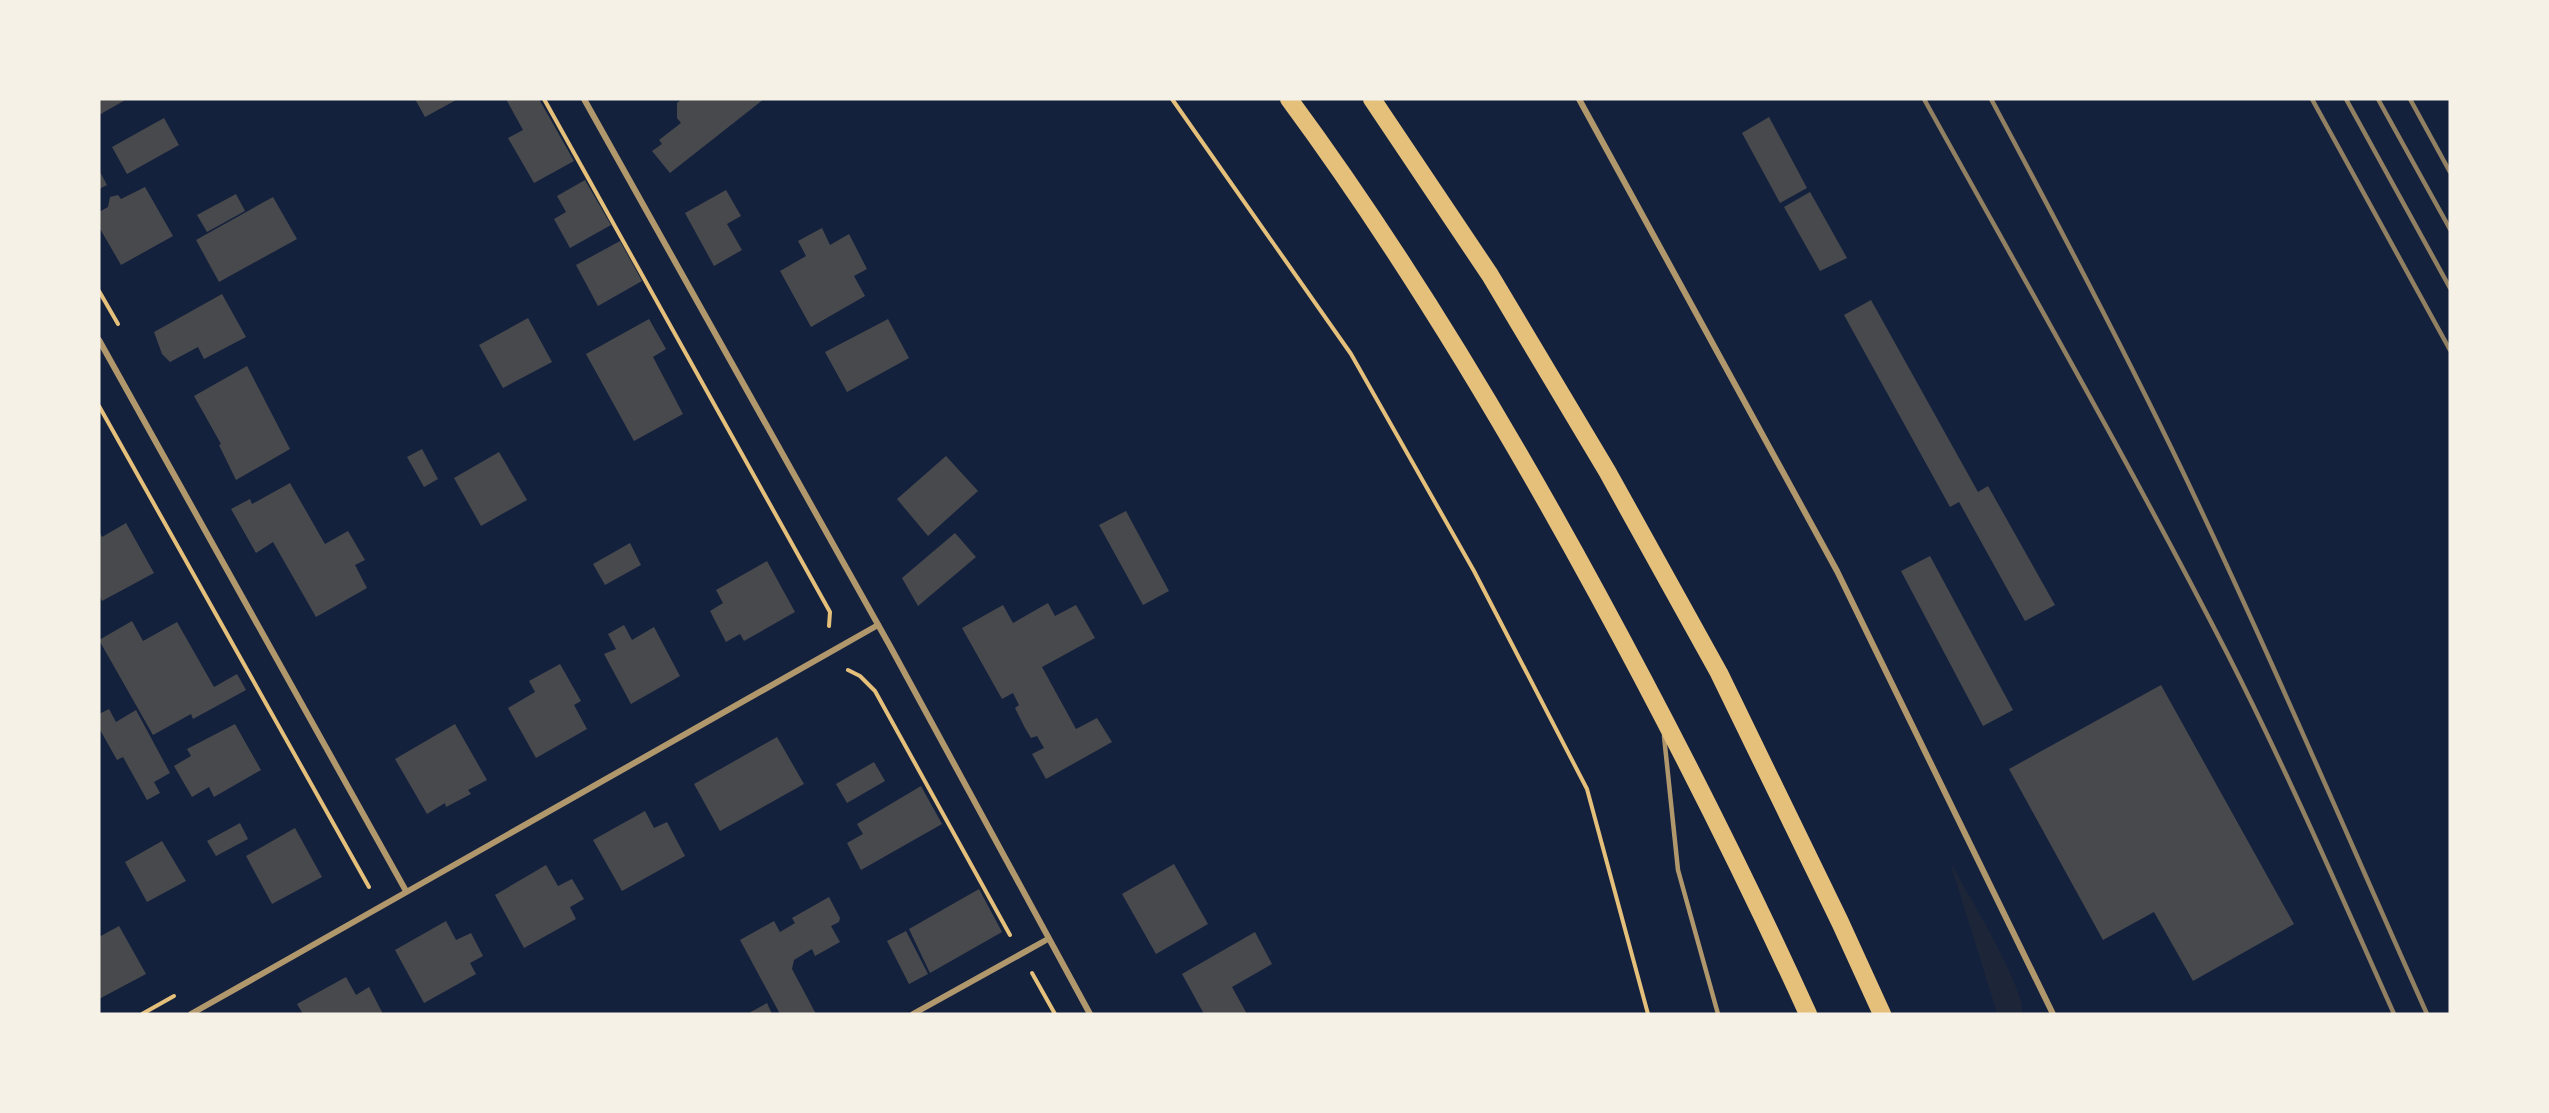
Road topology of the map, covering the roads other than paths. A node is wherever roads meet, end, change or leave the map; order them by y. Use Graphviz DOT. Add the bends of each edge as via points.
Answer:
graph roads {
  1 [pos="584,99"];
  2 [pos="1289,99"];
  3 [pos="1372,99"];
  4 [pos="1579,99"];
  5 [pos="99,340"];
  6 [pos="878,625"];
  7 [pos="1662,712"];
  8 [pos="406,891"];
  9 [pos="1048,939"];
  10 [pos="191,1014"];
  11 [pos="913,1014"];
  12 [pos="1090,1014"];
  13 [pos="1718,1014"];
  14 [pos="1808,1014"];
  15 [pos="1882,1014"];
  16 [pos="2053,1014"];
  1 -- 6 [label="street"];
  2 -- 7 [label="highway" via="1437,315 1547,500"];
  3 -- 15 [label="highway" via="1490,275 1607,471 1719,673"];
  4 -- 16 [label="street" via="1837,571"];
  5 -- 8 [label="street"];
  6 -- 8 [label="street"];
  6 -- 9 [label="street"];
  7 -- 13 [label="lane" via="1678,870"];
  7 -- 14 [label="highway"];
  8 -- 10 [label="street"];
  9 -- 11 [label="street"];
  9 -- 12 [label="street"];
}
